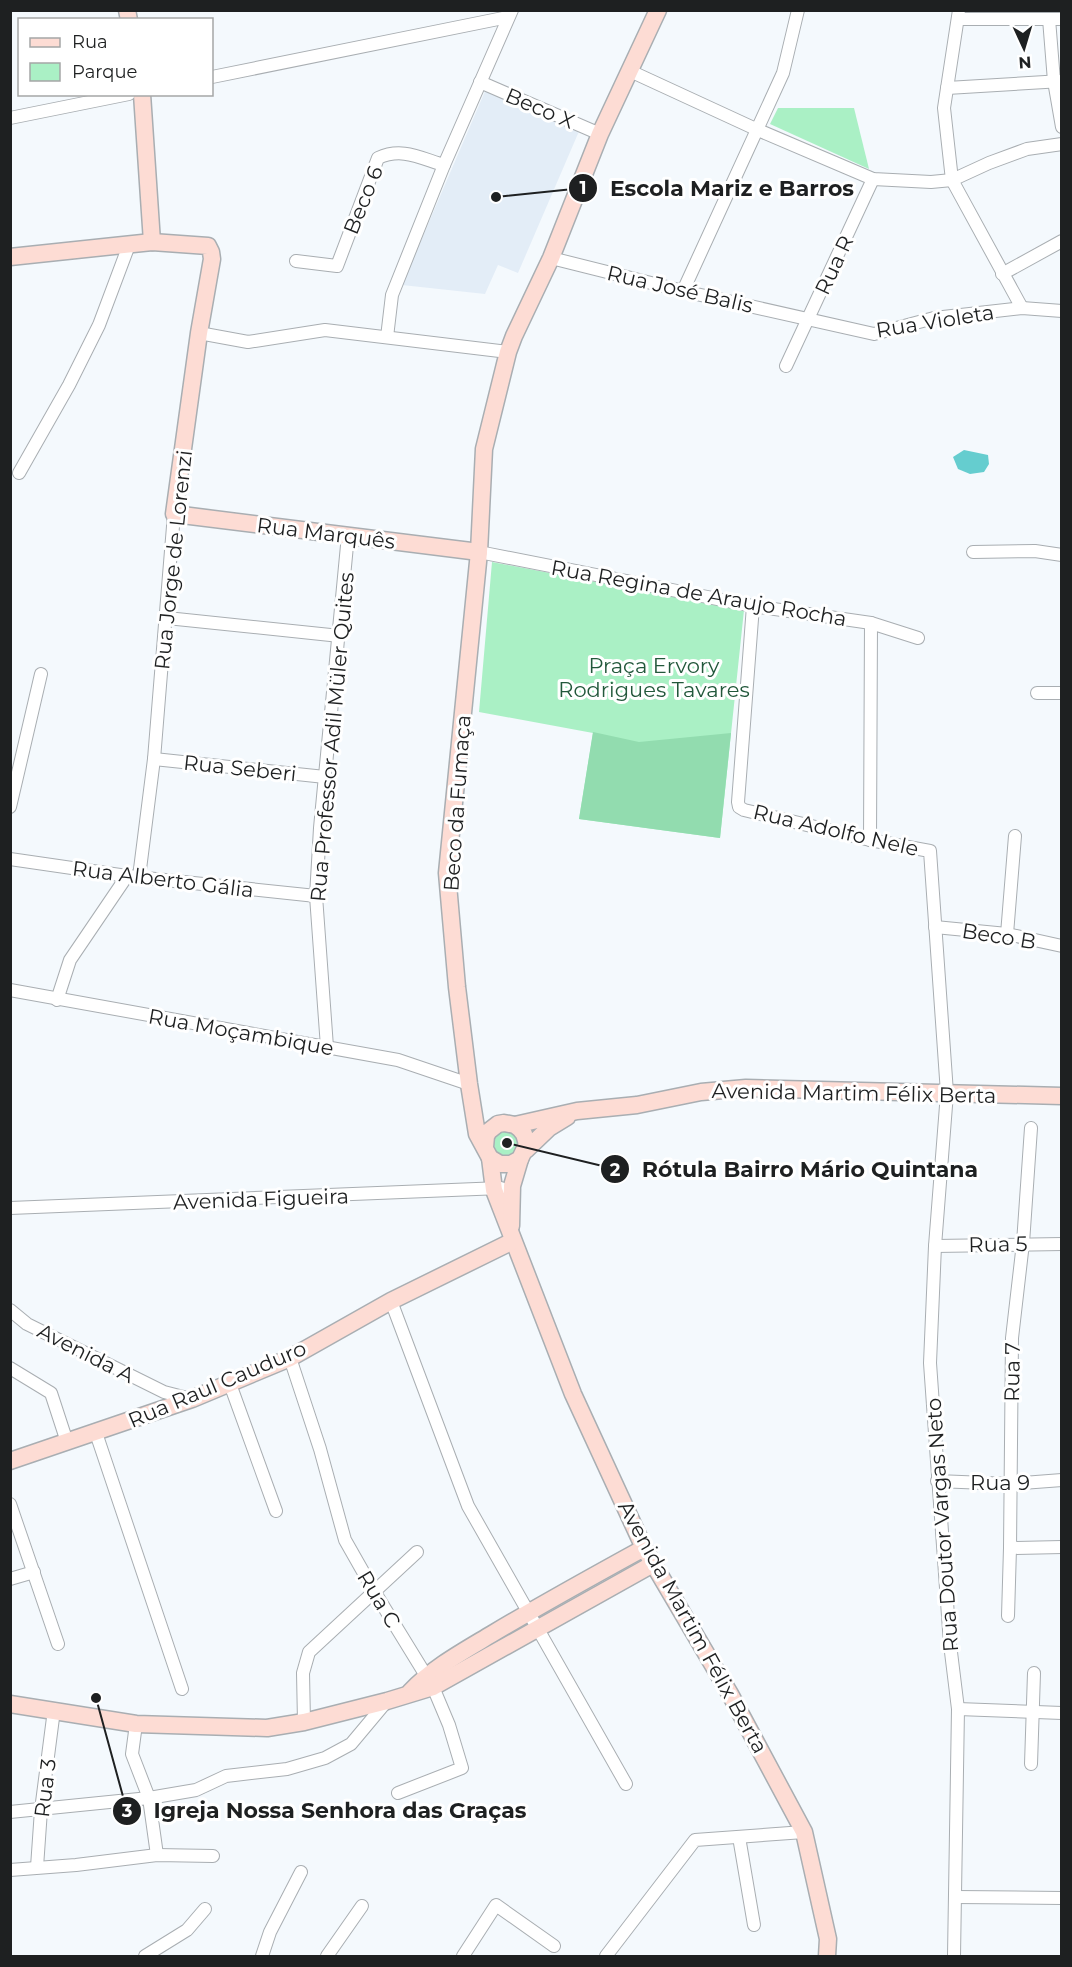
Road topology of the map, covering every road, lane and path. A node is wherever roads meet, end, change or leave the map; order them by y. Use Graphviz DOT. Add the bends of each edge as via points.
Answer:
graph roads {
  1 [pos="658,10"];
  2 [pos="798,10"];
  3 [pos="510,14"];
  4 [pos="959,15"];
  5 [pos="1034,15"];
  6 [pos="1055,19"];
  7 [pos="630,71"];
  8 [pos="213,77"];
  9 [pos="1058,81"];
  10 [pos="480,82"];
  11 [pos="947,88"];
  12 [pos="119,96"];
  13 [pos="142,96"];
  14 [pos="10,118"];
  15 [pos="1062,127"];
  16 [pos="758,130"];
  17 [pos="600,134"];
  18 [pos="1062,144"];
  19 [pos="444,165"];
  20 [pos="873,179"];
  21 [pos="952,180"];
  22 [pos="1062,241"];
  23 [pos="152,242"];
  24 [pos="129,245"];
  25 [pos="10,257"];
  26 [pos="551,258"];
  27 [pos="296,261"];
  28 [pos="1002,274"];
  29 [pos="683,291"];
  30 [pos="1022,308"];
  31 [pos="1062,311"];
  32 [pos="810,319"];
  33 [pos="199,333"];
  34 [pos="387,337"];
  35 [pos="507,352"];
  36 [pos="786,366"];
  37 [pos="19,473"];
  38 [pos="174,514"];
  39 [pos="348,536"];
  40 [pos="479,552"];
  41 [pos="973,552"];
  42 [pos="1062,555"];
  43 [pos="753,606"];
  44 [pos="167,618"];
  45 [pos="871,622"];
  46 [pos="340,636"];
  47 [pos="918,638"];
  48 [pos="41,674"];
  49 [pos="1037,693"];
  50 [pos="1062,693"];
  51 [pos="154,759"];
  52 [pos="325,777"];
  53 [pos="10,807"];
  54 [pos="1015,836"];
  55 [pos="870,840"];
  56 [pos="10,859"];
  57 [pos="133,876"];
  58 [pos="316,896"];
  59 [pos="935,927"];
  60 [pos="1007,934"];
  61 [pos="1062,946"];
  62 [pos="10,990"];
  63 [pos="57,1000"];
  64 [pos="327,1047"];
  65 [pos="469,1087"];
  66 [pos="947,1093"];
  67 [pos="1062,1096"];
  68 [pos="577,1111"];
  69 [pos="506,1124"];
  70 [pos="1031,1128"];
  71 [pos="487,1153"];
  72 [pos="523,1154"];
  73 [pos="512,1186"];
  74 [pos="494,1190"];
  75 [pos="10,1208"];
  76 [pos="512,1239"];
  77 [pos="1023,1243"];
  78 [pos="1062,1244"];
  79 [pos="935,1246"];
  80 [pos="391,1301"];
  81 [pos="10,1310"];
  82 [pos="290,1358"];
  83 [pos="10,1368"];
  84 [pos="230,1384"];
  85 [pos="167,1400"];
  86 [pos="96,1433"];
  87 [pos="68,1442"];
  88 [pos="10,1461"];
  89 [pos="1062,1480"];
  90 [pos="938,1481"];
  91 [pos="1010,1484"];
  92 [pos="10,1504"];
  93 [pos="276,1510"];
  94 [pos="1062,1547"];
  95 [pos="644,1548"];
  96 [pos="1010,1548"];
  97 [pos="417,1552"];
  98 [pos="653,1564"];
  99 [pos="34,1572"];
  100 [pos="10,1579"];
  101 [pos="374,1592"];
  102 [pos="528,1613"];
  103 [pos="1008,1616"];
  104 [pos="537,1628"];
  105 [pos="58,1644"];
  106 [pos="1034,1673"];
  107 [pos="430,1681"];
  108 [pos="182,1689"];
  109 [pos="387,1701"];
  110 [pos="10,1704"];
  111 [pos="958,1709"];
  112 [pos="54,1710"];
  113 [pos="1032,1712"];
  114 [pos="1062,1713"];
  115 [pos="304,1722"];
  116 [pos="136,1724"];
  117 [pos="1030,1764"];
  118 [pos="626,1784"];
  119 [pos="398,1793"];
  120 [pos="149,1798"];
  121 [pos="41,1810"];
  122 [pos="10,1812"];
  123 [pos="804,1832"];
  124 [pos="739,1837"];
  125 [pos="157,1855"];
  126 [pos="213,1856"];
  127 [pos="37,1867"];
  128 [pos="10,1870"];
  129 [pos="301,1872"];
  130 [pos="955,1897"];
  131 [pos="1062,1898"];
  132 [pos="362,1906"];
  133 [pos="205,1910"];
  134 [pos="754,1925"];
  135 [pos="554,1946"];
  136 [pos="145,1956"];
  137 [pos="262,1956"];
  138 [pos="327,1956"];
  139 [pos="463,1956"];
  140 [pos="606,1956"];
  141 [pos="827,1956"];
  142 [pos="954,1956"];
  1 -- 7 [label="street, Beco da Fumaça"];
  2 -- 16 [label="street" via="783,73"];
  3 -- 8 [label="street"];
  3 -- 10 [label="street"];
  4 -- 5 [label="street"];
  4 -- 11 [label="street"];
  5 -- 6 [label="street"];
  6 -- 9 [label="street"];
  7 -- 16 [label="street"];
  7 -- 17 [label="street, Beco da Fumaça"];
  9 -- 11 [label="street"];
  9 -- 15 [label="street"];
  10 -- 17 [label="street, Beco X"];
  10 -- 19 [label="street"];
  11 -- 21 [label="street" via="944,108"];
  12 -- 14 [label="street"];
  13 -- 23 [label="street"];
  16 -- 20 [label="street"];
  16 -- 29 [label="street"];
  17 -- 26 [label="street, Beco da Fumaça"];
  18 -- 21 [label="street" via="1027,149"];
  19 -- 27 [label="street, Beco 6" via="400,152 378,158 337,266"];
  19 -- 34 [label="street" via="392,295"];
  20 -- 21 [label="street"];
  20 -- 32 [label="street, Rua R"];
  21 -- 28 [label="street"];
  22 -- 28 [label="street"];
  23 -- 24 [label="street"];
  23 -- 33 [label="street, Rua Jorge de Lorenzi" via="208,246 212,259"];
  24 -- 25 [label="street"];
  24 -- 37 [label="street" via="99,325"];
  26 -- 29 [label="street, Rua José Balis"];
  26 -- 35 [label="street, Beco da Fumaça"];
  28 -- 30 [label="street"];
  29 -- 32 [label="street, Rua José Balis"];
  30 -- 31 [label="street, Rua Violeta"];
  30 -- 32 [label="street, Rua Violeta" via="934,318 874,334"];
  32 -- 36 [label="street, Rua R"];
  33 -- 34 [label="street" via="248,342 325,330"];
  33 -- 38 [label="street, Rua Jorge de Lorenzi"];
  34 -- 35 [label="street"];
  35 -- 40 [label="street, Beco da Fumaça" via="484,449"];
  38 -- 39 [label="street, Rua Marquês"];
  38 -- 44 [label="street, Rua Jorge de Lorenzi"];
  39 -- 40 [label="street, Rua Marquês"];
  39 -- 46 [label="street, Rua Professor Adil Müler Quites"];
  40 -- 43 [label="street, Rua Regina de Araujo Rocha"];
  40 -- 65 [label="street, Beco da Fumaça" via="447,873"];
  41 -- 42 [label="street"];
  43 -- 45 [label="street, Rua Regina de Araujo Rocha"];
  43 -- 55 [label="street, Rua Adolfo Nele" via="739,807"];
  44 -- 46 [label="street"];
  44 -- 51 [label="street, Rua Jorge de Lorenzi"];
  45 -- 47 [label="street, Rua Regina de Araujo Rocha"];
  45 -- 55 [label="street"];
  46 -- 52 [label="street, Rua Professor Adil Müler Quites"];
  48 -- 53 [label="street"];
  49 -- 50 [label="street"];
  51 -- 52 [label="street, Rua Seberi"];
  51 -- 57 [label="street, Rua Jorge de Lorenzi"];
  52 -- 58 [label="street, Rua Professor Adil Müler Quites"];
  54 -- 60 [label="street"];
  55 -- 59 [label="street, Rua Adolfo Nele" via="930,851"];
  56 -- 57 [label="street, Rua Alberto Gália"];
  57 -- 58 [label="street, Rua Alberto Gália"];
  57 -- 63 [label="street, Rua Jorge de Lorenzi" via="70,960"];
  58 -- 64 [label="street, Rua Professor Adil Müler Quites"];
  59 -- 60 [label="street, Beco B"];
  59 -- 66 [label="street, Rua Adolfo Nele"];
  60 -- 61 [label="street, Beco B"];
  62 -- 63 [label="street, Rua Moçambique"];
  63 -- 64 [label="street, Rua Moçambique"];
  64 -- 65 [label="street, Rua Moçambique" via="398,1060"];
  65 -- 69 [label="street, Beco da Fumaça" via="488,1115"];
  65 -- 71 [label="street, Beco da Fumaça" via="477,1134"];
  66 -- 67 [label="street, Avenida Martim Félix Berta"];
  66 -- 68 [label="street, Avenida Martim Félix Berta" via="746,1088"];
  66 -- 79 [label="street, Rua Doutor Vargas Neto"];
  68 -- 69 [label="street, Avenida Martim Félix Berta"];
  68 -- 72 [label="street, Avenida Martim Félix Berta" via="549,1128"];
  69 -- 71 [label="street" via="493,1127 486,1136"];
  69 -- 72 [label="street" via="524,1134"];
  70 -- 77 [label="street, Rua 7"];
  71 -- 72 [label="street" via="500,1164"];
  71 -- 74 [label="street, Avenida Martim Félix Berta"];
  72 -- 73 [label="street, Avenida Martim Félix Berta"];
  73 -- 74 [label="street, Avenida Figueira"];
  73 -- 76 [label="street, Avenida Martim Félix Berta"];
  74 -- 75 [label="street, Avenida Figueira"];
  74 -- 76 [label="street, Avenida Martim Félix Berta"];
  76 -- 80 [label="street, Rua Raul Cauduro"];
  76 -- 95 [label="street, Avenida Martim Félix Berta" via="573,1394"];
  77 -- 78 [label="street, Rua 5"];
  77 -- 79 [label="street, Rua 5"];
  77 -- 91 [label="street, Rua 7" via="1012,1338"];
  79 -- 90 [label="street, Rua Doutor Vargas Neto" via="930,1363"];
  80 -- 82 [label="street, Rua Raul Cauduro"];
  80 -- 102 [label="street" via="468,1506"];
  81 -- 85 [label="street, Avenida A" via="27,1324"];
  82 -- 84 [label="street, Rua Raul Cauduro"];
  82 -- 101 [label="street, Rua C" via="345,1540"];
  83 -- 87 [label="street" via="51,1393"];
  84 -- 85 [label="street, Rua Raul Cauduro" via="192,1399"];
  84 -- 93 [label="street"];
  85 -- 86 [label="street, Rua Raul Cauduro"];
  86 -- 87 [label="street, Rua Raul Cauduro"];
  86 -- 108 [label="street"];
  87 -- 88 [label="street, Rua Raul Cauduro"];
  89 -- 91 [label="street, Rua 9"];
  90 -- 91 [label="street, Rua 9"];
  90 -- 111 [label="street, Rua Doutor Vargas Neto"];
  91 -- 96 [label="street, Rua 7"];
  92 -- 99 [label="street"];
  94 -- 96 [label="street"];
  95 -- 98 [label="street, Avenida Martim Félix Berta"];
  95 -- 102 [label="street"];
  96 -- 103 [label="street, Rua 7"];
  97 -- 101 [label="street"];
  98 -- 104 [label="street"];
  98 -- 123 [label="street, Avenida Martim Félix Berta" via="730,1694"];
  99 -- 100 [label="street"];
  99 -- 105 [label="street"];
  101 -- 107 [label="street, Rua C"];
  101 -- 115 [label="street" via="309,1652 303,1672"];
  102 -- 104 [label="street"];
  102 -- 107 [label="street"];
  104 -- 107 [label="street"];
  104 -- 118 [label="street"];
  106 -- 113 [label="street"];
  107 -- 109 [label="street"];
  107 -- 119 [label="street, Rua C" via="462,1768"];
  109 -- 115 [label="street"];
  109 -- 120 [label="street" via="351,1744 325,1758 287,1769 226,1776 196,1790"];
  110 -- 112 [label="street"];
  111 -- 113 [label="street"];
  111 -- 130 [label="street, Rua Doutor Vargas Neto"];
  112 -- 116 [label="street"];
  112 -- 121 [label="street, Rua 3"];
  113 -- 114 [label="street"];
  113 -- 117 [label="street"];
  115 -- 116 [label="street" via="267,1728"];
  116 -- 120 [label="street" via="132,1754"];
  120 -- 121 [label="street"];
  120 -- 125 [label="street"];
  121 -- 122 [label="street"];
  121 -- 127 [label="street, Rua 3"];
  123 -- 124 [label="street"];
  123 -- 141 [label="street, Avenida Martim Félix Berta" via="828,1939"];
  124 -- 134 [label="street"];
  124 -- 140 [label="street" via="695,1840"];
  125 -- 126 [label="street"];
  125 -- 127 [label="street"];
  127 -- 128 [label="street"];
  129 -- 137 [label="street"];
  130 -- 131 [label="street"];
  130 -- 142 [label="street, Rua Doutor Vargas Neto"];
  132 -- 138 [label="street"];
  133 -- 136 [label="street" via="186,1930"];
  135 -- 139 [label="street" via="496,1905"];
}
